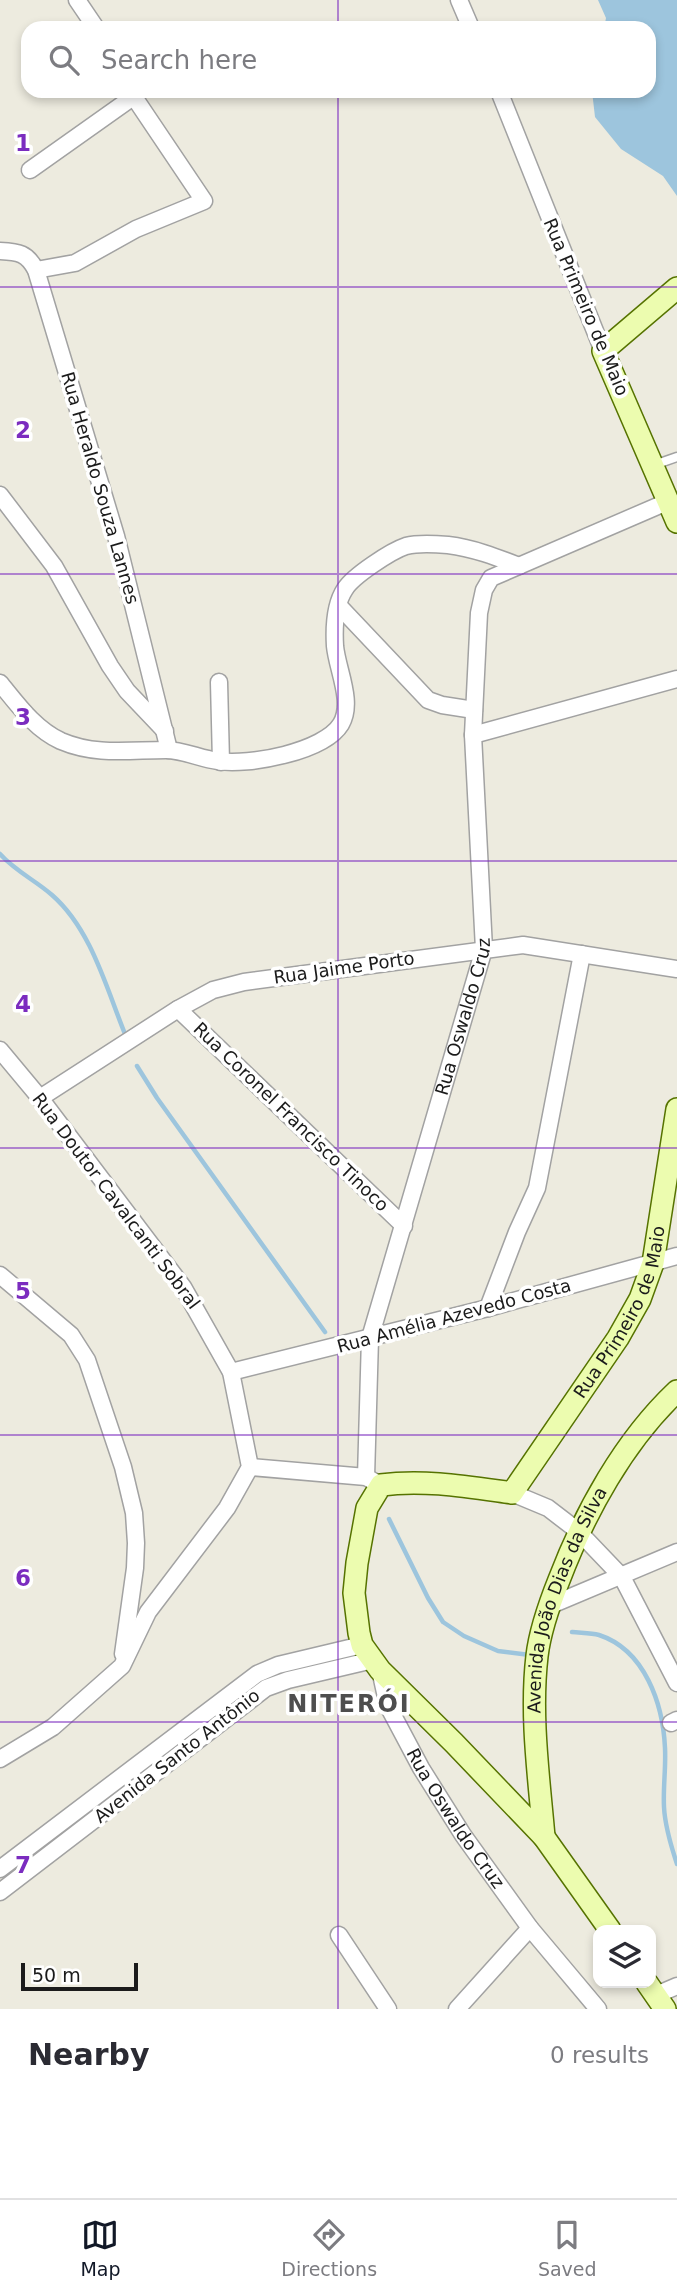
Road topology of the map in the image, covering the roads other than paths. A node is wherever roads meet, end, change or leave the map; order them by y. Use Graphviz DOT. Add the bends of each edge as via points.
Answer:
graph roads {
  1 [pos="77,0"];
  2 [pos="459,0"];
  3 [pos="91,21"];
  4 [pos="468,21"];
  5 [pos="127,98"];
  6 [pos="135,98"];
  7 [pos="502,98"];
  8 [pos="30,170"];
  9 [pos="0,251"];
  10 [pos="36,270"];
  11 [pos="677,288"];
  12 [pos="603,351"];
  13 [pos="677,457"];
  14 [pos="654,465"];
  15 [pos="0,495"];
  16 [pos="667,502"];
  17 [pos="677,522"];
  18 [pos="519,566"];
  19 [pos="340,606"];
  20 [pos="677,679"];
  21 [pos="219,682"];
  22 [pos="0,683"];
  23 [pos="474,710"];
  24 [pos="165,731"];
  25 [pos="472,736"];
  26 [pos="169,750"];
  27 [pos="221,762"];
  28 [pos="484,949"];
  29 [pos="582,954"];
  30 [pos="677,969"];
  31 [pos="178,1009"];
  32 [pos="0,1050"];
  33 [pos="40,1098"];
  34 [pos="677,1109"];
  35 [pos="404,1226"];
  36 [pos="677,1256"];
  37 [pos="653,1263"];
  38 [pos="0,1275"];
  39 [pos="488,1308"];
  40 [pos="370,1338"];
  41 [pos="231,1372"];
  42 [pos="677,1391"];
  43 [pos="250,1467"];
  44 [pos="373,1481"];
  45 [pos="512,1493"];
  46 [pos="578,1531"];
  47 [pos="677,1552"];
  48 [pos="622,1577"];
  49 [pos="549,1606"];
  50 [pos="372,1659"];
  51 [pos="122,1666"];
  52 [pos="677,1683"];
  53 [pos="0,1759"];
  54 [pos="96,1796"];
  55 [pos="107,1810"];
  56 [pos="544,1838"];
  57 [pos="5,1866"];
  58 [pos="21,1876"];
  59 [pos="0,1892"];
  60 [pos="606,1925"];
  61 [pos="530,1928"];
  62 [pos="339,1935"];
  63 [pos="677,1986"];
  64 [pos="656,1996"];
  65 [pos="388,2009"];
  66 [pos="457,2009"];
  67 [pos="598,2009"];
  1 -- 3 [label="street"];
  2 -- 4 [label="street"];
  5 -- 8 [label="street"];
  6 -- 10 [label="street" via="204,201 136,229 75,263"];
  7 -- 12 [label="street, Rua Primeiro de Maio"];
  9 -- 10 [label="street" via="30,258"];
  10 -- 24 [label="street, Rua Heraldo Souza Lannes" via="116,536"];
  11 -- 12 [label="main road"];
  12 -- 14 [label="main road, Rua Primeiro de Maio"];
  13 -- 14 [label="lane"];
  14 -- 16 [label="main road, Rua Primeiro de Maio"];
  15 -- 24 [label="street" via="54,566 127,691"];
  16 -- 17 [label="main road, Rua Primeiro de Maio"];
  16 -- 18 [label="street, Rua Oswaldo Cruz"];
  18 -- 19 [label="street" via="446,544 406,546 363,571 345,589"];
  18 -- 23 [label="street, Rua Oswaldo Cruz" via="491,578 484,590"];
  19 -- 23 [label="street" via="428,700"];
  19 -- 27 [label="street" via="335,648 346,696 342,723 327,738 294,751 249,762"];
  20 -- 25 [label="street"];
  21 -- 27 [label="street"];
  22 -- 26 [label="street" via="39,728 59,740 100,752"];
  23 -- 25 [label="street, Rua Oswaldo Cruz"];
  24 -- 26 [label="street, Rua Heraldo Souza Lannes"];
  25 -- 28 [label="street, Rua Oswaldo Cruz"];
  26 -- 27 [label="street"];
  28 -- 29 [label="street, Rua Jaime Porto" via="523,945"];
  28 -- 31 [label="street, Rua Jaime Porto" via="244,982 213,990"];
  28 -- 35 [label="street, Rua Oswaldo Cruz"];
  29 -- 30 [label="street, Rua Jaime Porto"];
  29 -- 39 [label="street" via="537,1188"];
  31 -- 33 [label="street, Rua Jaime Porto"];
  31 -- 35 [label="street, Rua Coronel Francisco Tinoco"];
  32 -- 33 [label="street, Rua Doutor Cavalcanti Sobral"];
  33 -- 41 [label="street, Rua Doutor Cavalcanti Sobral" via="183,1287"];
  34 -- 37 [label="main road, Rua Primeiro de Maio"];
  35 -- 40 [label="street, Rua Oswaldo Cruz"];
  36 -- 37 [label="street, Rua Amélia Azevedo Costa"];
  37 -- 39 [label="street, Rua Amélia Azevedo Costa"];
  37 -- 45 [label="main road, Rua Primeiro de Maio" via="618,1338"];
  38 -- 51 [label="street" via="71,1335 87,1360 123,1467 136,1543"];
  39 -- 40 [label="street, Rua Amélia Azevedo Costa"];
  40 -- 41 [label="street, Rua Amélia Azevedo Costa"];
  40 -- 44 [label="street, Rua Oswaldo Cruz"];
  41 -- 43 [label="street, Rua Doutor Cavalcanti Sobral"];
  42 -- 46 [label="main road, Avenida João Dias da Silva" via="609,1477"];
  43 -- 44 [label="street"];
  43 -- 51 [label="street" via="227,1508 148,1612"];
  44 -- 45 [label="main road"];
  44 -- 50 [label="main road, Rua Oswaldo Cruz" via="354,1593 356,1616"];
  45 -- 46 [label="street" via="548,1508"];
  46 -- 48 [label="street"];
  46 -- 49 [label="main road, Avenida João Dias da Silva"];
  47 -- 48 [label="street"];
  48 -- 49 [label="street"];
  48 -- 52 [label="street"];
  49 -- 56 [label="main road, Avenida João Dias da Silva" via="537,1657 534,1726"];
  50 -- 54 [label="street, Avenida Santo Antônio" via="266,1669"];
  50 -- 55 [label="street, Avenida Santo Antônio" via="266,1688"];
  50 -- 56 [label="main road"];
  50 -- 61 [label="street, Rua Oswaldo Cruz" via="388,1706 421,1768"];
  51 -- 53 [label="street" via="53,1727"];
  54 -- 55 [label="street"];
  54 -- 57 [label="street, Avenida Santo Antônio"];
  55 -- 58 [label="street, Avenida Santo Antônio"];
  56 -- 60 [label="main road"];
  57 -- 58 [label="street"];
  58 -- 59 [label="street, Avenida Santo Antônio"];
  61 -- 66 [label="street"];
  61 -- 67 [label="street, Rua Oswaldo Cruz"];
  62 -- 65 [label="street"];
  63 -- 64 [label="street"];
}
